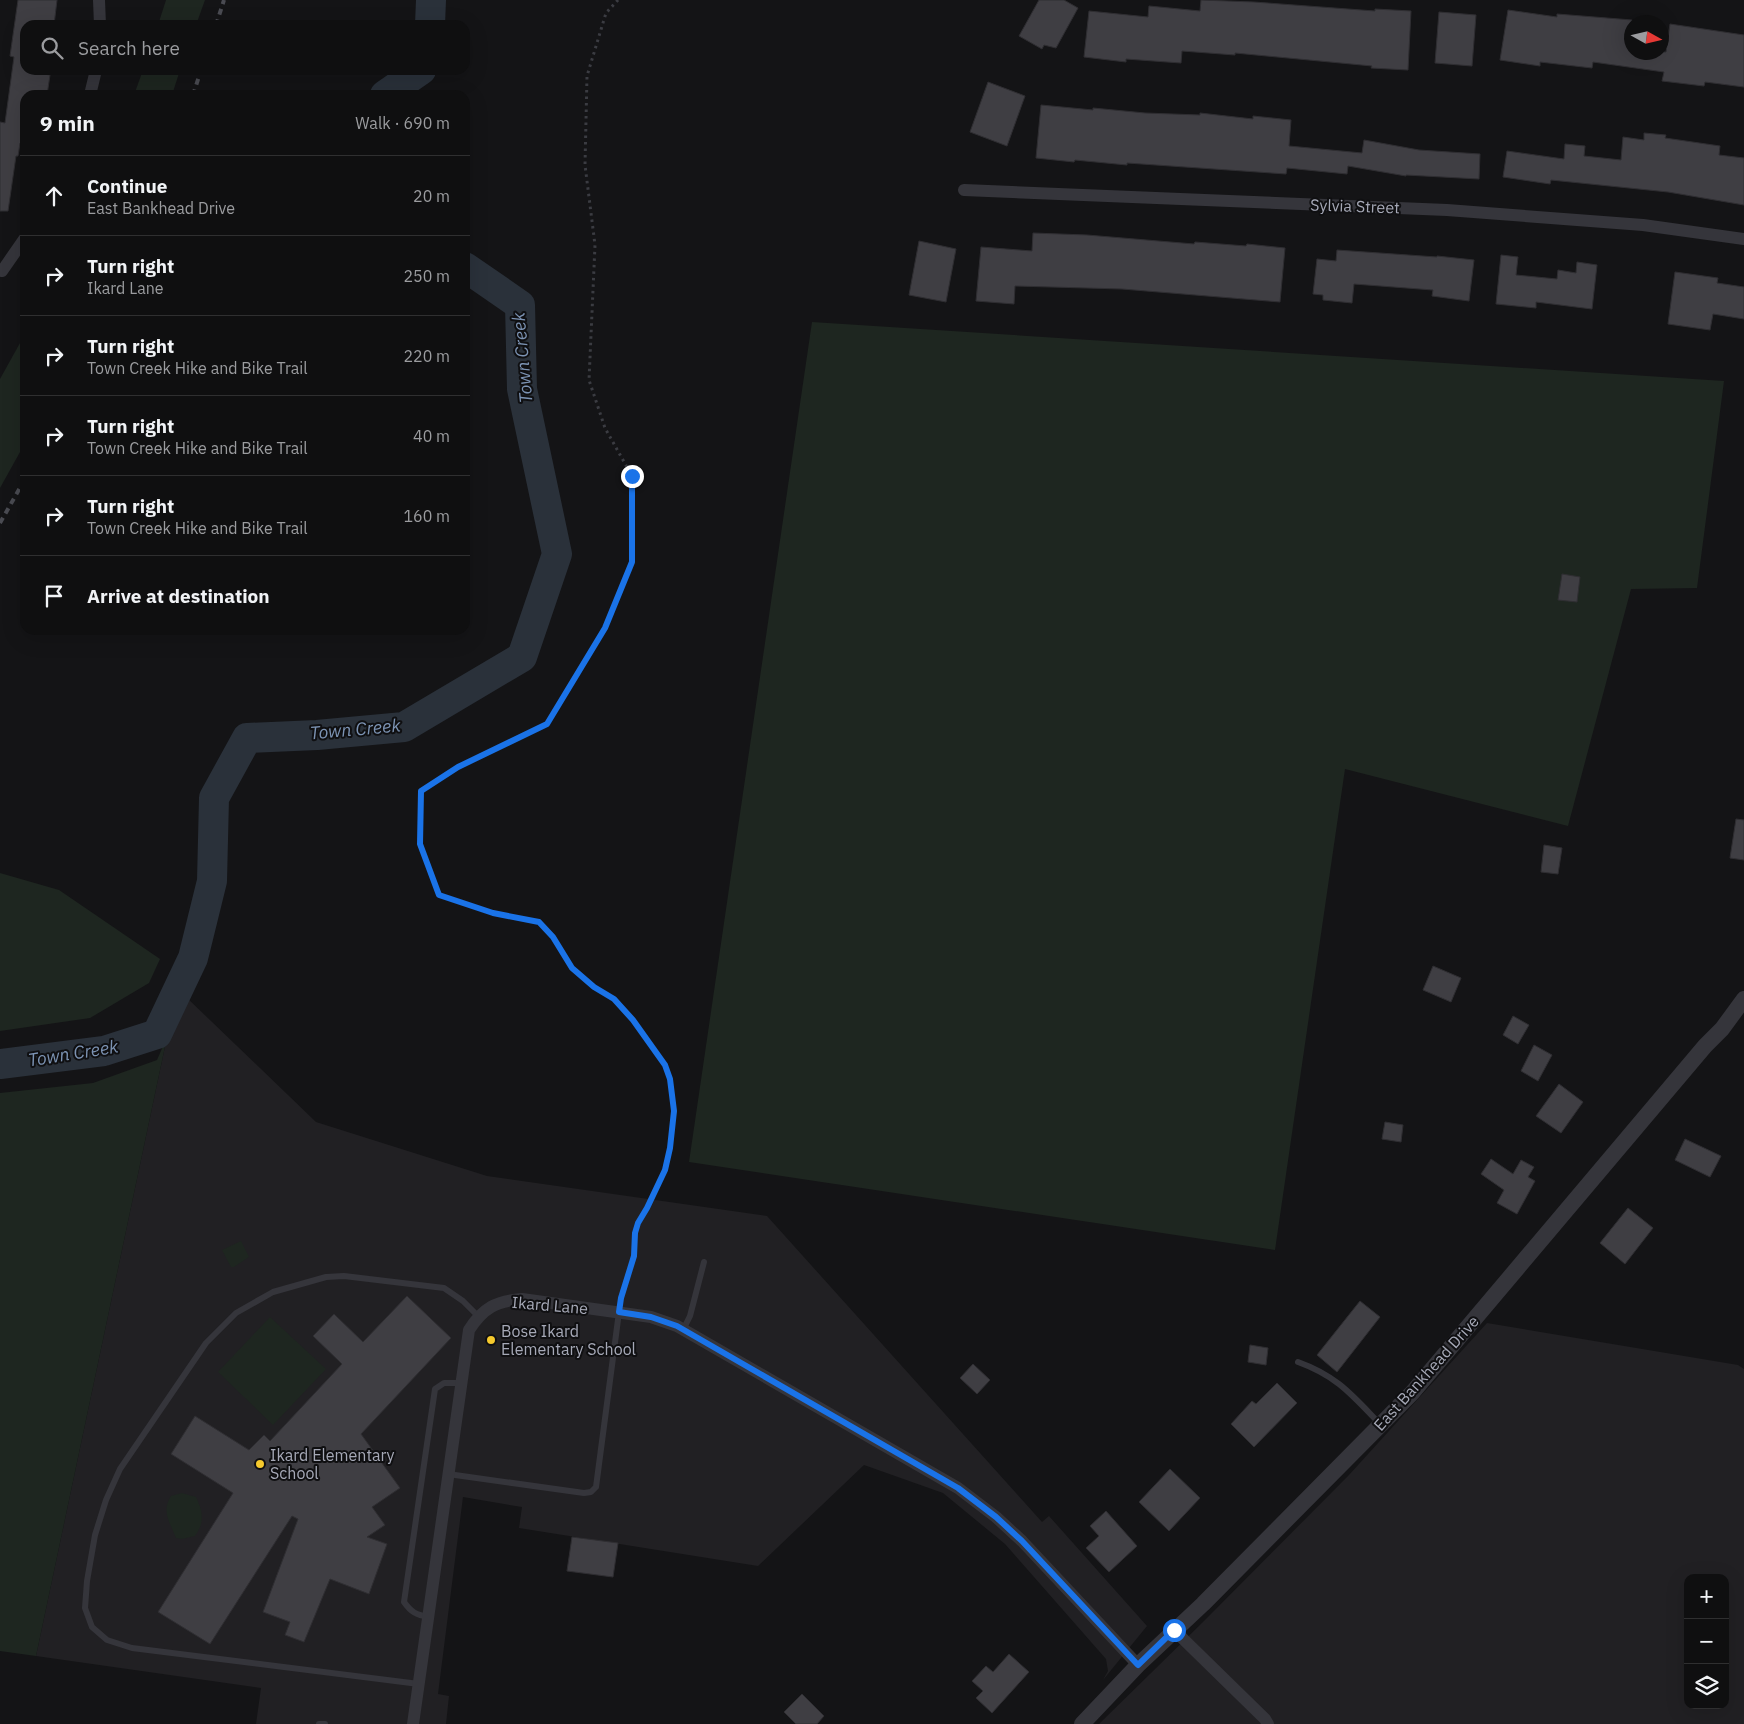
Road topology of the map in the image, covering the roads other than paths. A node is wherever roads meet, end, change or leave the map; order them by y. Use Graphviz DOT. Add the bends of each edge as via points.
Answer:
graph roads {
  1 [pos="99,0"];
  2 [pos="100,20"];
  3 [pos="95,75"];
  4 [pos="91,90"];
  5 [pos="964,190"];
  6 [pos="1744,239"];
  7 [pos="20,245"];
  8 [pos="2,270"];
  9 [pos="1744,999"];
  10 [pos="704,1262"];
  11 [pos="619,1312"];
  12 [pos="478,1316"];
  13 [pos="683,1330"];
  14 [pos="1298,1362"];
  15 [pos="461,1383"];
  16 [pos="1381,1425"];
  17 [pos="448,1474"];
  18 [pos="428,1617"];
  19 [pos="1174,1630"];
  20 [pos="1138,1665"];
  21 [pos="419,1684"];
  22 [pos="319,1724"];
  23 [pos="325,1724"];
  24 [pos="413,1724"];
  25 [pos="1082,1724"];
  26 [pos="1268,1724"];
  1 -- 2 [label="street"];
  3 -- 4 [label="street"];
  5 -- 6 [label="street, Sylvia Street" via="1447,210 1643,224"];
  7 -- 8 [label="street"];
  9 -- 16 [label="street, East Bankhead Drive" via="1722,1029 1412,1393"];
  10 -- 13 [label="lane" via="690,1316"];
  11 -- 12 [label="street, Ikard Lane" via="522,1299 496,1304"];
  11 -- 13 [label="street, Ikard Lane" via="651,1317"];
  11 -- 17 [label="lane" via="596,1487 591,1492"];
  12 -- 15 [label="street" via="469,1330"];
  12 -- 21 [label="lane" via="463,1300 444,1288 344,1276 326,1277 273,1292 236,1314 206,1343 120,1469 95,1535 87,1581 85,1608 92,1627 107,1640 132,1648"];
  13 -- 20 [label="street, Ikard Lane" via="958,1488 1022,1541"];
  14 -- 16 [label="lane" via="1318,1369 1342,1385"];
  15 -- 17 [label="street"];
  15 -- 18 [label="lane" via="444,1383 435,1389 433,1396 404,1602 410,1611"];
  16 -- 19 [label="street, East Bankhead Drive"];
  17 -- 18 [label="street"];
  18 -- 21 [label="street"];
  19 -- 20 [label="street, East Bankhead Drive"];
  19 -- 26 [label="street"];
  20 -- 25 [label="street, East Bankhead Drive"];
  21 -- 24 [label="street"];
  22 -- 23 [label="lane"];
}
